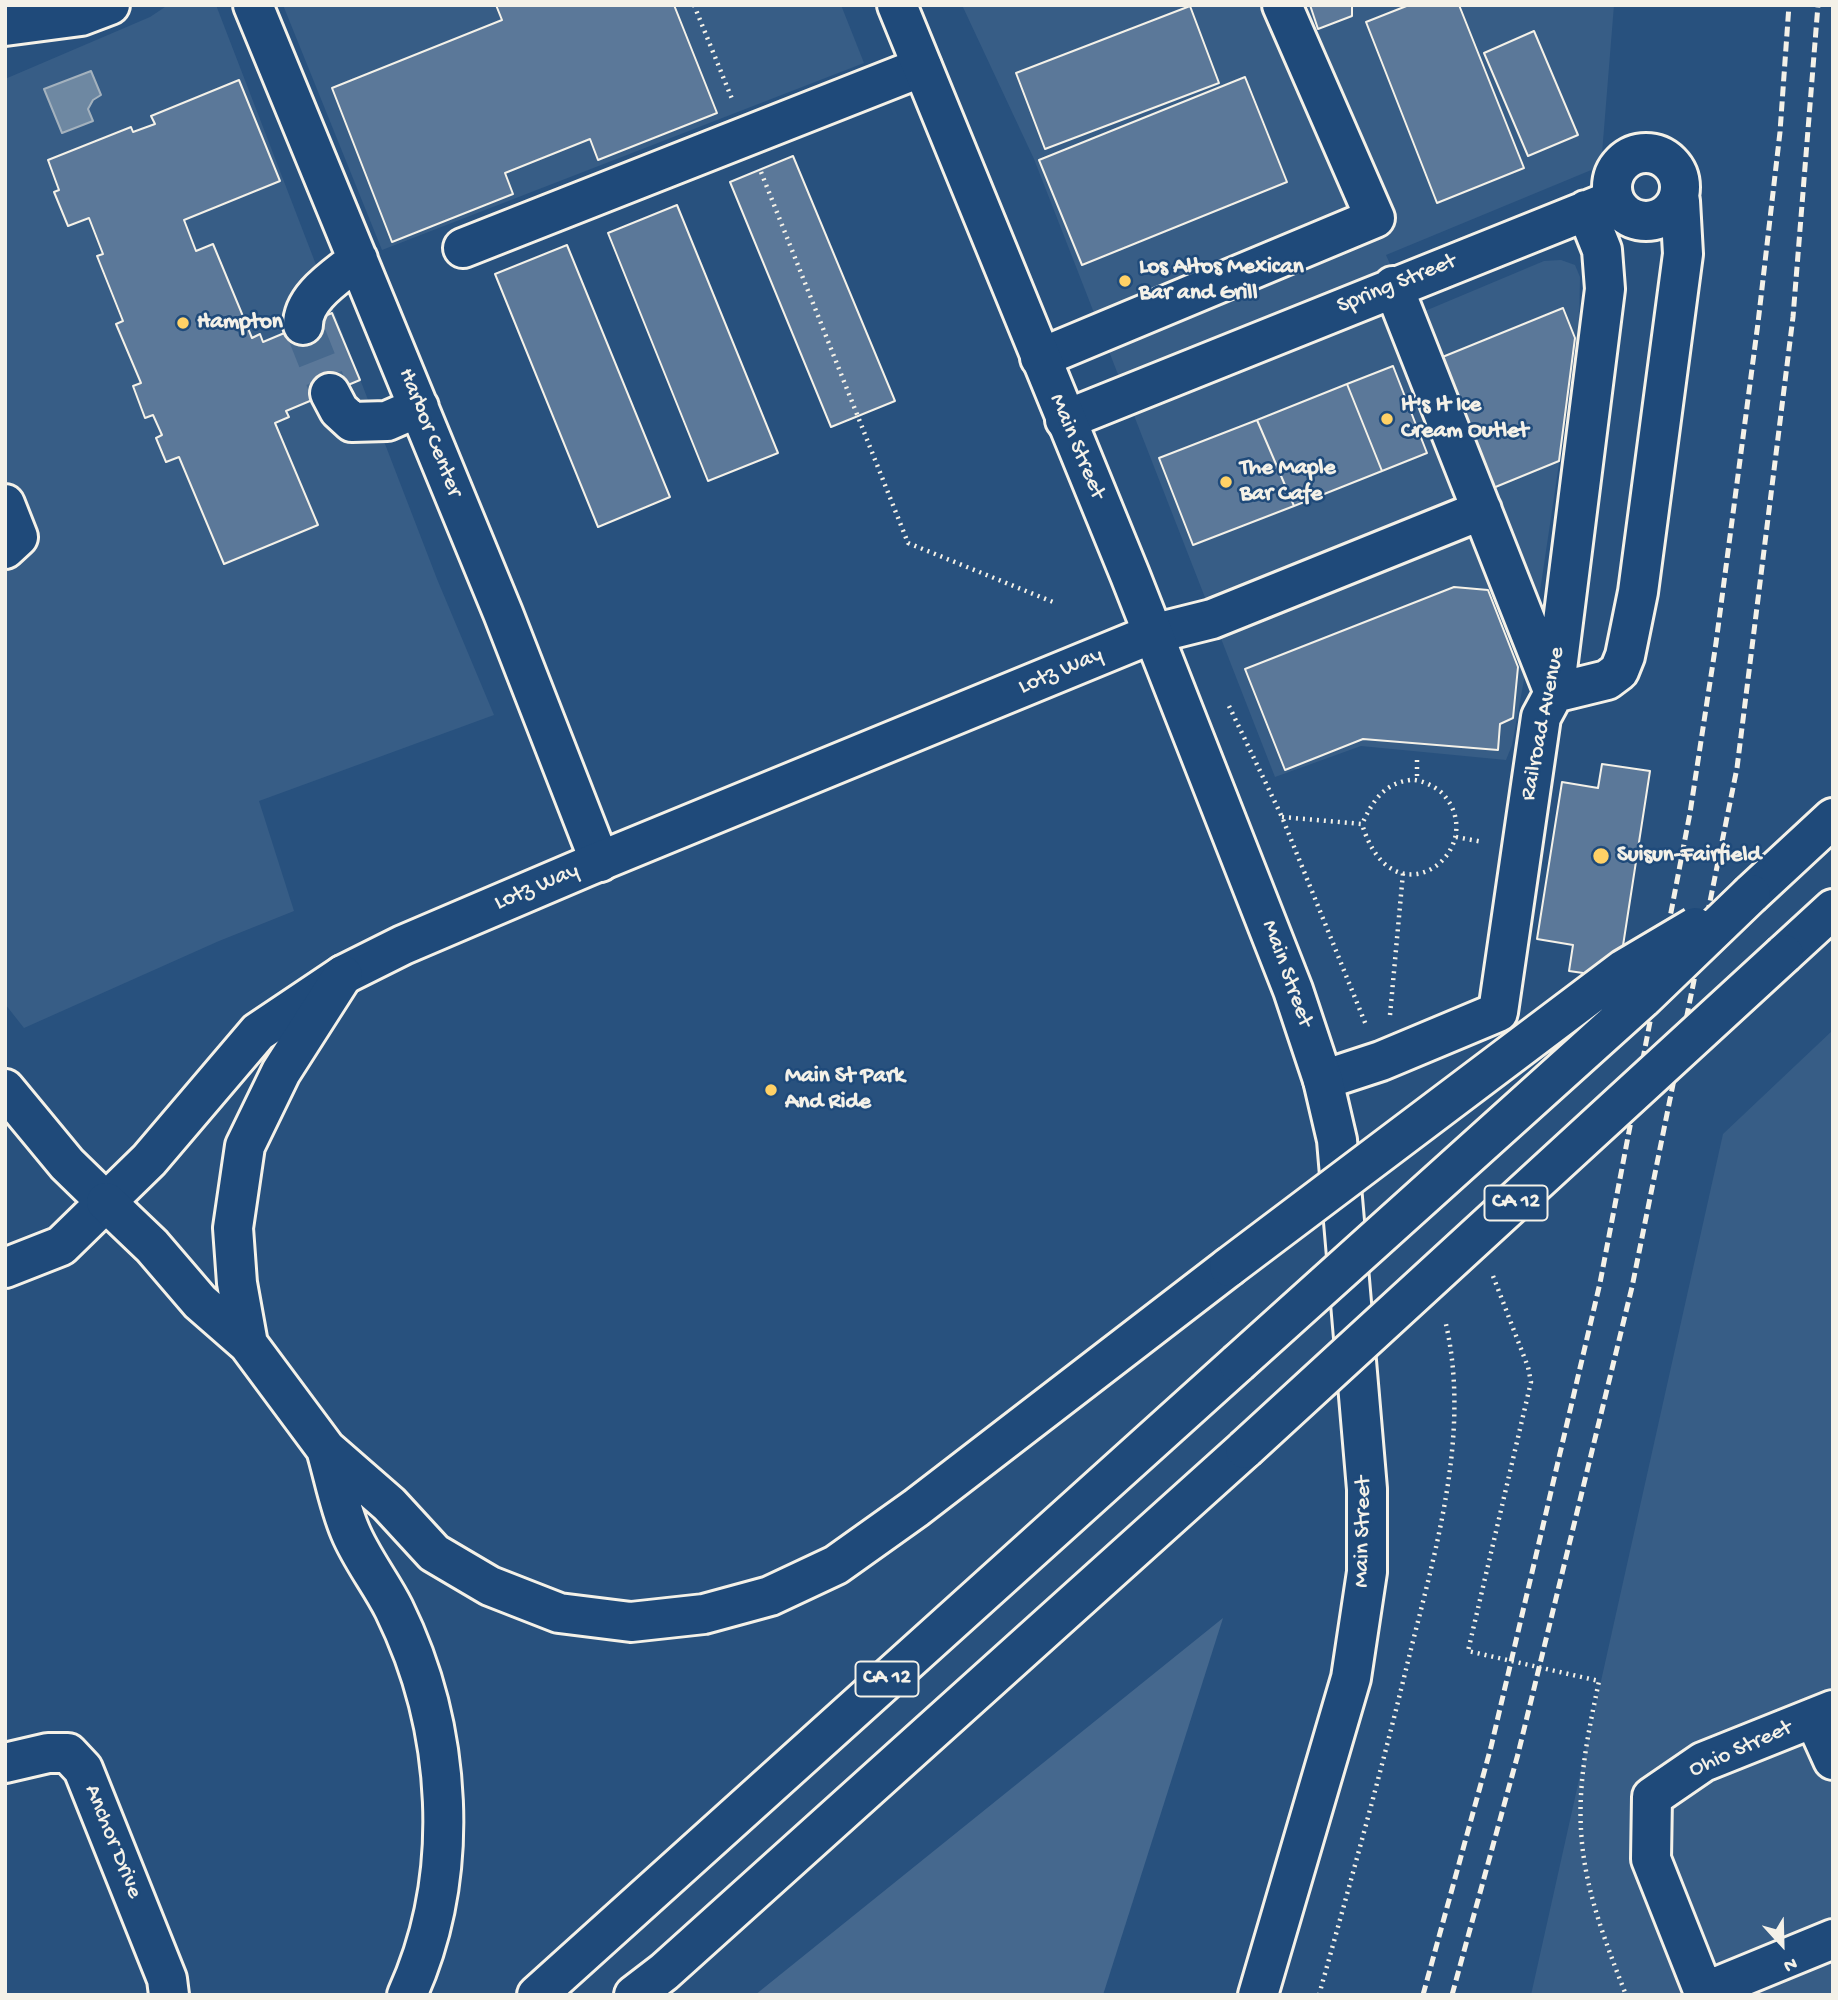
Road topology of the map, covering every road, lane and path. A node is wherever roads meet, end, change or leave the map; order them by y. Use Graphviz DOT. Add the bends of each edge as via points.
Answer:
graph roads {
  1 [pos="110,5"];
  2 [pos="254,5"];
  3 [pos="694,5"];
  4 [pos="897,5"];
  5 [pos="1282,5"];
  6 [pos="5,26"];
  7 [pos="922,67"];
  8 [pos="747,136"];
  9 [pos="1680,201"];
  10 [pos="1600,205"];
  11 [pos="463,248"];
  12 [pos="358,259"];
  13 [pos="1393,286"];
  14 [pos="303,325"];
  15 [pos="1040,358"];
  16 [pos="330,393"];
  17 [pos="419,407"];
  18 [pos="1065,420"];
  19 [pos="5,504"];
  20 [pos="1482,510"];
  21 [pos="5,550"];
  22 [pos="1053,602"];
  23 [pos="1152,634"];
  24 [pos="1555,693"];
  25 [pos="1229,706"];
  26 [pos="1417,760"];
  27 [pos="1417,779"];
  28 [pos="1282,817"];
  29 [pos="1833,818"];
  30 [pos="1362,824"];
  31 [pos="600,862"];
  32 [pos="1403,873"];
  33 [pos="1751,894"];
  34 [pos="1833,909"];
  35 [pos="1833,920"];
  36 [pos="1784,954"];
  37 [pos="343,975"];
  38 [pos="1389,1021"];
  39 [pos="1378,1026"];
  40 [pos="1324,1080"];
  41 [pos="5,1089"];
  42 [pos="106,1202"];
  43 [pos="1488,1264"];
  44 [pos="5,1268"];
  45 [pos="248,1344"];
  46 [pos="326,1449"];
  47 [pos="1823,1714"];
  48 [pos="1833,1760"];
  49 [pos="5,1763"];
  50 [pos="1833,1939"];
  51 [pos="656,1983"];
  52 [pos="1704,1993"];
  53 [pos="169,1995"];
  54 [pos="407,1995"];
  55 [pos="537,1995"];
  56 [pos="634,1995"];
  57 [pos="1258,1995"];
  58 [pos="1626,1995"];
  1 -- 6 [label="main road" via="81,16"];
  2 -- 12 [label="main road, Harbor Center"];
  3 -- 8 [label="path"];
  4 -- 7 [label="main road, Main Street"];
  5 -- 15 [label="main road" via="1375,218"];
  7 -- 8 [label="main road"];
  7 -- 15 [label="main road, Main Street"];
  8 -- 11 [label="main road"];
  8 -- 22 [label="path" via="908,543"];
  9 -- 10 [label="main road" via="1660,220 1632,220"];
  9 -- 10 [label="main road" via="1680,173 1661,153 1633,153 1613,173"];
  9 -- 24 [label="main road" via="1683,254 1638,592 1625,656 1619,671 1607,680"];
  10 -- 13 [label="main road, Spring Street"];
  10 -- 24 [label="main road, Railroad Avenue" via="1605,289"];
  12 -- 14 [label="main road" via="313,298 303,314"];
  12 -- 17 [label="main road, Harbor Center"];
  13 -- 18 [label="main road, Spring Street"];
  13 -- 20 [label="main road"];
  15 -- 18 [label="main road, Main Street"];
  16 -- 17 [label="main road" via="339,411 352,422 387,421"];
  17 -- 31 [label="main road, Harbor Center"];
  18 -- 23 [label="main road, Main Street"];
  19 -- 21 [label="main road" via="18,537"];
  20 -- 23 [label="main road, Lotz Way" via="1212,620"];
  20 -- 24 [label="main road"];
  23 -- 31 [label="main road, Lotz Way"];
  23 -- 40 [label="main road, Main Street"];
  24 -- 40 [label="main road, Railroad Avenue" via="1541,717 1498,1012"];
  25 -- 28 [label="path"];
  26 -- 27 [label="path"];
  27 -- 30 [label="path" via="1395,782 1375,798"];
  27 -- 32 [label="path" via="1441,792 1455,811 1456,837 1447,857 1428,871"];
  28 -- 30 [label="path"];
  28 -- 39 [label="path" via="1368,1030"];
  29 -- 33 [label="main road, CA 12"];
  30 -- 32 [label="path" via="1368,846 1381,864"];
  31 -- 37 [label="main road, Lotz Way"];
  32 -- 38 [label="path"];
  33 -- 46 [label="main road, bridge" via="1624,969 916,1508 836,1565 770,1597 704,1614 631,1622 559,1613 489,1587 434,1553 389,1504"];
  33 -- 55 [label="main road, CA 12, bridge" via="1642,999"];
  34 -- 36 [label="main road, CA 12"];
  35 -- 36 [label="main road"];
  36 -- 51 [label="main road, CA 12, bridge"];
  37 -- 42 [label="main road, Lotz Way" via="258,1032 149,1160"];
  37 -- 45 [label="main road" via="281,1072 245,1146 233,1228"];
  40 -- 57 [label="main road, Main Street" via="1337,1140 1367,1489 1367,1572 1351,1678"];
  41 -- 42 [label="main road" via="67,1164"];
  42 -- 44 [label="main road, Lotz Way" via="61,1246"];
  42 -- 45 [label="main road" via="200,1302"];
  43 -- 58 [label="path, bridge" via="1531,1381 1468,1651 1599,1681 1582,1780 1581,1829 1600,1930"];
  45 -- 46 [label="main road"];
  46 -- 54 [label="main road" via="350,1531 394,1610 421,1677 439,1750 444,1815 438,1889 420,1966"];
  47 -- 48 [label="main road"];
  47 -- 52 [label="main road, Ohio Street" via="1703,1762 1652,1797 1651,1859"];
  49 -- 53 [label="main road, Anchor Drive" via="68,1753 83,1769 167,1979"];
  50 -- 52 [label="main road"];
  51 -- 56 [label="main road, CA 12"];
}
